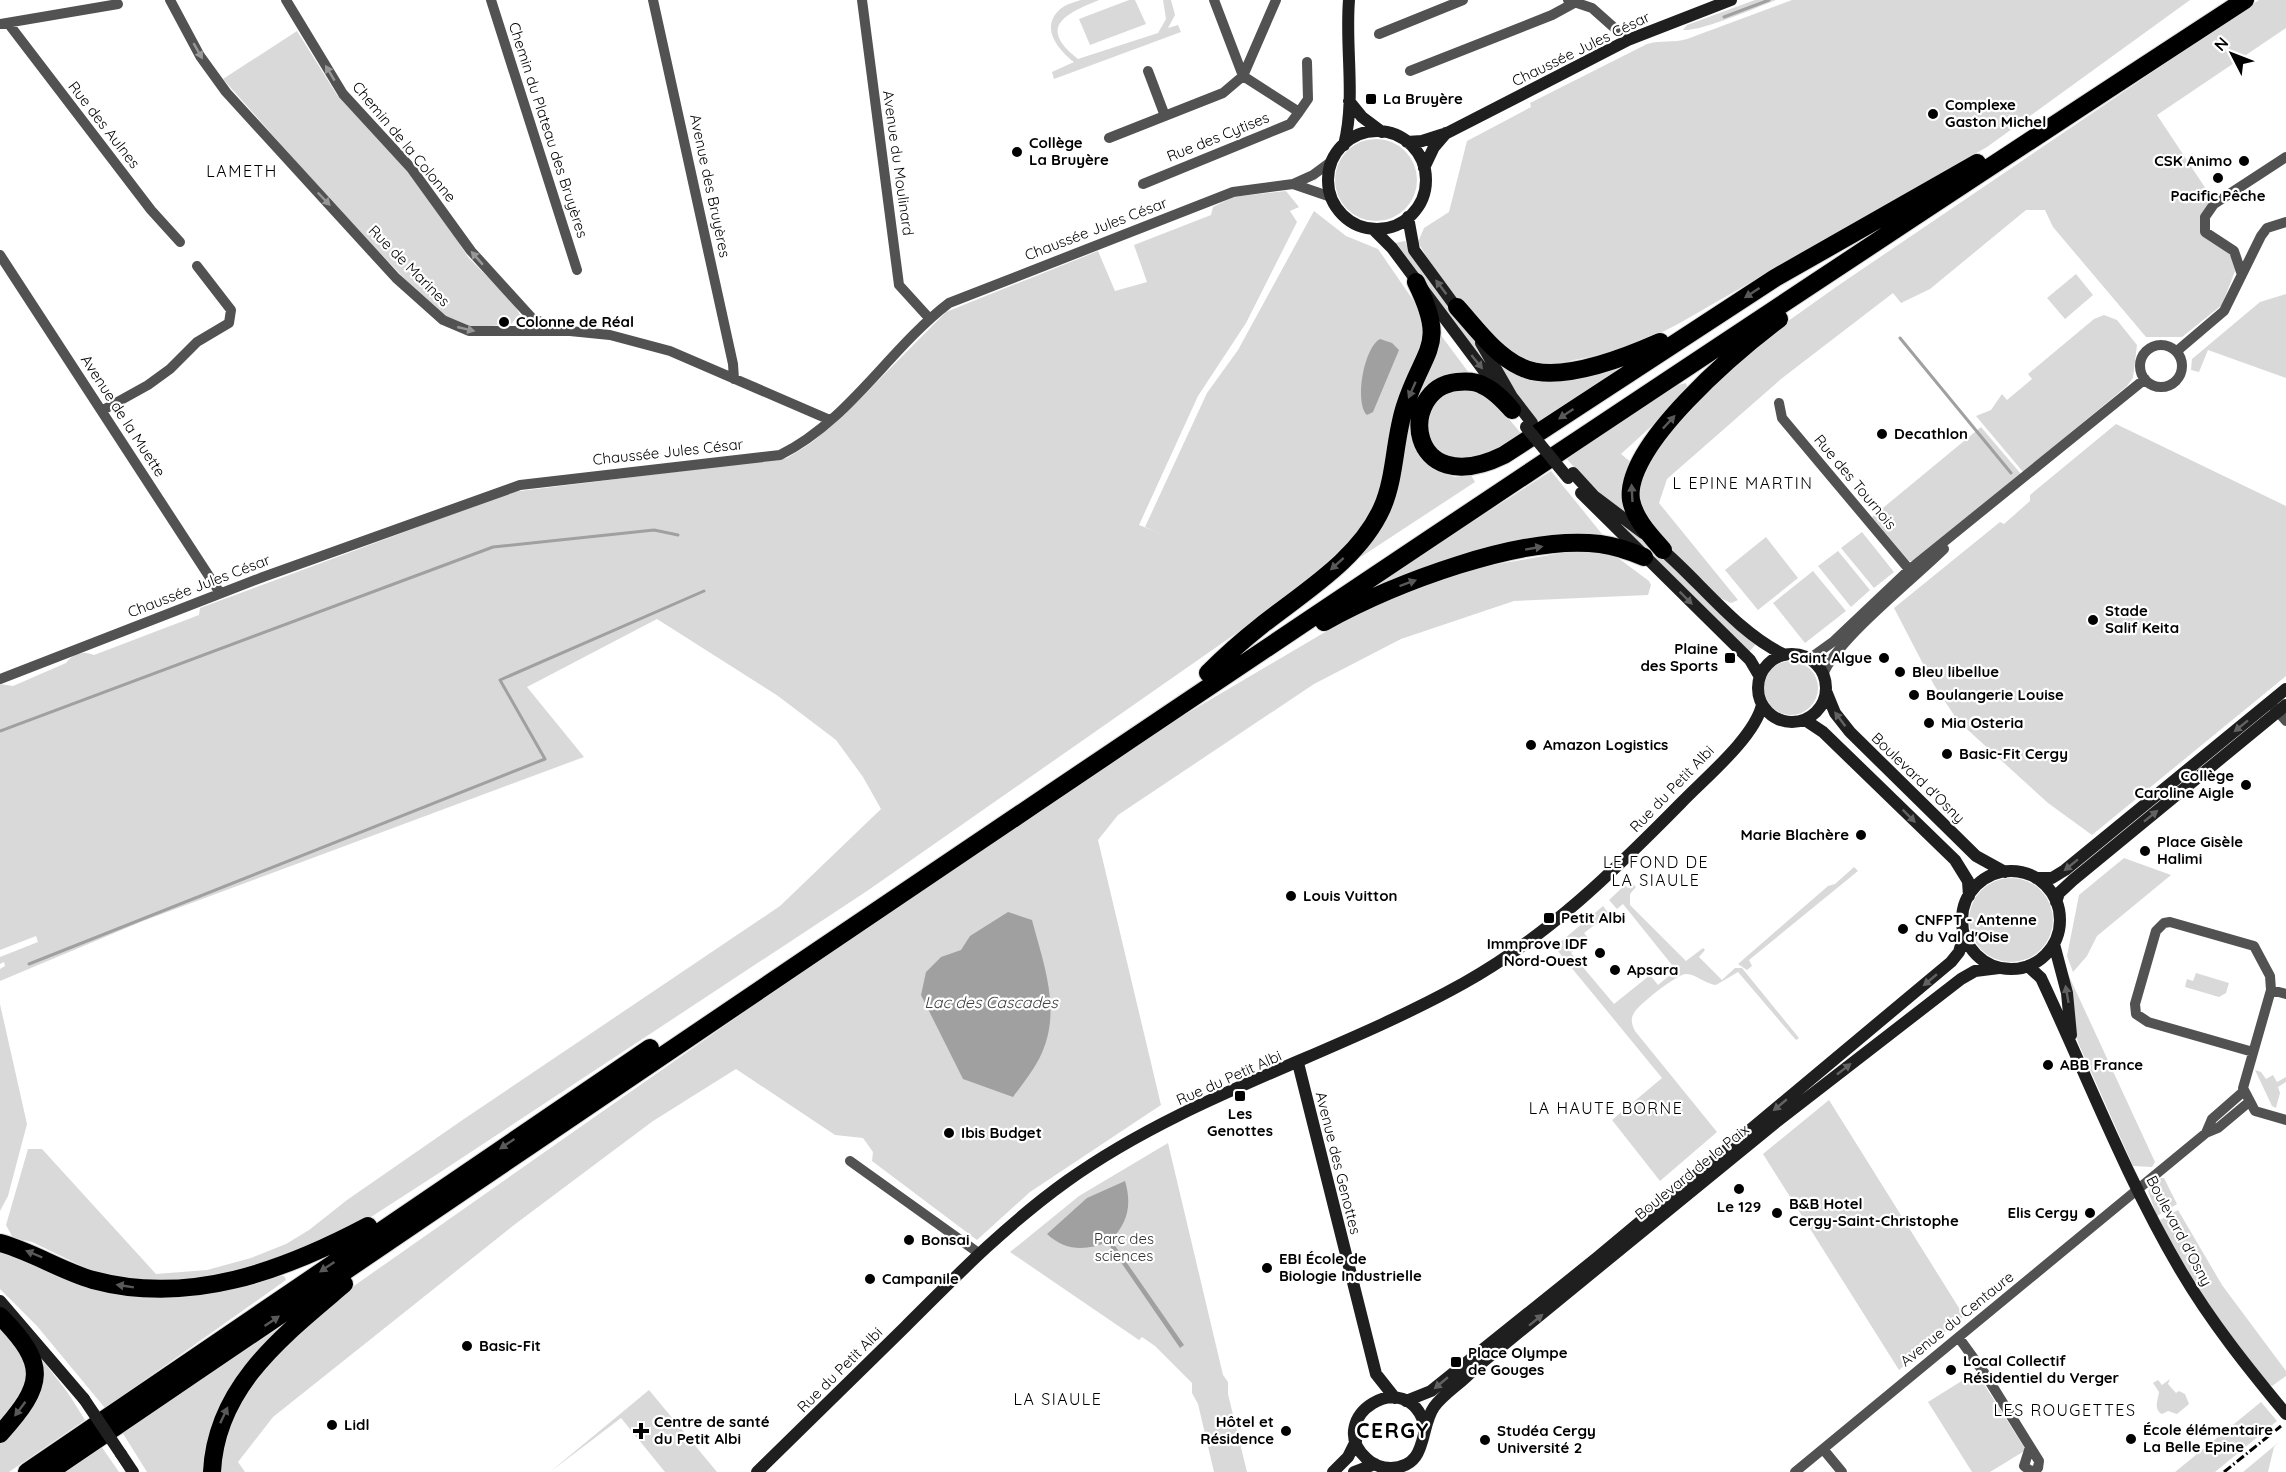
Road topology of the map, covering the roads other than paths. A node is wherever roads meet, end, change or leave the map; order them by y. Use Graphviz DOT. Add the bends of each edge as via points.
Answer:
graph roads {
  1 [pos="170,0"];
  2 [pos="286,0"];
  3 [pos="491,0"];
  4 [pos="653,0"];
  5 [pos="862,0"];
  6 [pos="1214,0"];
  7 [pos="1276,0"];
  8 [pos="1349,0"];
  9 [pos="1462,0"];
  10 [pos="1731,0"];
  11 [pos="2222,0"];
  12 [pos="2245,0"];
  13 [pos="1569,1"];
  14 [pos="118,4"];
  15 [pos="1592,4"];
  16 [pos="4,24"];
  17 [pos="1380,34"];
  18 [pos="1628,40"];
  19 [pos="1307,62"];
  20 [pos="1148,71"];
  21 [pos="1410,71"];
  22 [pos="1243,76"];
  23 [pos="1349,101"];
  24 [pos="1299,111"];
  25 [pos="1165,116"];
  26 [pos="1382,132"];
  27 [pos="1447,133"];
  28 [pos="1109,138"];
  29 [pos="1407,142"];
  30 [pos="1344,144"];
  31 [pos="1991,155"];
  32 [pos="2286,157"];
  33 [pos="1332,161"];
  34 [pos="1424,168"];
  35 [pos="1143,184"];
  36 [pos="1293,184"];
  37 [pos="1960,188"];
  38 [pos="1331,197"];
  39 [pos="1408,217"];
  40 [pos="2286,222"];
  41 [pos="1373,229"];
  42 [pos="180,242"];
  43 [pos="0,255"];
  44 [pos="197,266"];
  45 [pos="577,270"];
  46 [pos="2241,272"];
  47 [pos="1416,282"];
  48 [pos="1457,307"];
  49 [pos="1729,308"];
  50 [pos="929,318"];
  51 [pos="570,331"];
  52 [pos="2177,351"];
  53 [pos="2145,379"];
  54 [pos="734,380"];
  55 [pos="1779,403"];
  56 [pos="103,410"];
  57 [pos="1512,410"];
  58 [pos="830,420"];
  59 [pos="1529,425"];
  60 [pos="1570,475"];
  61 [pos="1663,550"];
  62 [pos="1644,557"];
  63 [pos="1912,573"];
  64 [pos="220,594"];
  65 [pos="1785,655"];
  66 [pos="1809,659"];
  67 [pos="1823,675"];
  68 [pos="1760,677"];
  69 [pos="0,679"];
  70 [pos="1208,680"];
  71 [pos="2286,689"];
  72 [pos="1826,692"];
  73 [pos="1762,705"];
  74 [pos="2278,706"];
  75 [pos="1775,718"];
  76 [pos="1805,720"];
  77 [pos="2286,721"];
  78 [pos="1737,745"];
  79 [pos="2005,872"];
  80 [pos="2036,878"];
  81 [pos="1968,896"];
  82 [pos="2056,902"];
  83 [pos="1964,935"];
  84 [pos="2054,944"];
  85 [pos="2028,966"];
  86 [pos="1999,968"];
  87 [pos="2271,990"];
  88 [pos="2286,994"];
  89 [pos="2072,1045"];
  90 [pos="2253,1052"];
  91 [pos="1298,1063"];
  92 [pos="2244,1091"];
  93 [pos="2249,1102"];
  94 [pos="2286,1120"];
  95 [pos="2206,1133"];
  96 [pos="850,1161"];
  97 [pos="444,1186"];
  98 [pos="2138,1190"];
  99 [pos="412,1225"];
  100 [pos="0,1243"];
  101 [pos="980,1254"];
  102 [pos="0,1301"];
  103 [pos="5,1316"];
  104 [pos="1959,1338"];
  105 [pos="1376,1374"];
  106 [pos="1400,1399"];
  107 [pos="1369,1404"];
  108 [pos="2286,1414"];
  109 [pos="1425,1426"];
  110 [pos="0,1434"];
  111 [pos="1356,1441"];
  112 [pos="2030,1447"];
  113 [pos="1823,1449"];
  114 [pos="1416,1456"];
  115 [pos="1375,1464"];
  116 [pos="1390,1470"];
  117 [pos="27,1472"];
  118 [pos="50,1472"];
  119 [pos="133,1472"];
  120 [pos="212,1472"];
  121 [pos="757,1472"];
  122 [pos="1333,1472"];
  123 [pos="1354,1472"];
  124 [pos="1415,1472"];
  125 [pos="1795,1472"];
  126 [pos="1842,1472"];
  1 -- 51 [label="street, Rue de Marines, one-way" via="200,56 226,92 396,278 431,311 469,331"];
  51 -- 2 [label="street, Chemin de la Colonne, one-way" via="538,322 478,260 411,168 343,94"];
  3 -- 45 [label="street, Chemin du Plateau des Bruyères"];
  4 -- 54 [label="street, Avenue des Bruyères"];
  5 -- 50 [label="street, Avenue du Moulinard" via="899,285"];
  6 -- 22 [label="street"];
  7 -- 22 [label="street"];
  8 -- 23 [label="main road"];
  9 -- 17 [label="street"];
  10 -- 18 [label="main road, Chaussée Jules César"];
  11 -- 31 [label="highway"];
  12 -- 37 [label="highway"];
  13 -- 15 [label="street"];
  13 -- 21 [label="street" via="1552,15"];
  14 -- 16 [label="street"];
  15 -- 18 [label="street"];
  16 -- 42 [label="street, Rue des Aulnes"];
  18 -- 27 [label="main road, Chaussée Jules César"];
  19 -- 24 [label="street" via="1308,99"];
  20 -- 25 [label="street"];
  22 -- 24 [label="street, Rue des Cytises"];
  22 -- 25 [label="street" via="1223,93"];
  23 -- 26 [label="main road"];
  23 -- 30 [label="main road"];
  24 -- 35 [label="street, Rue des Cytises" via="1290,124"];
  25 -- 28 [label="street"];
  26 -- 29 [label="main road"];
  26 -- 30 [label="main road" via="1361,134"];
  27 -- 29 [label="main road, Chaussée Jules César"];
  27 -- 34 [label="main road, Chaussée Jules César" via="1434,147"];
  29 -- 34 [label="main road" via="1418,153"];
  30 -- 33 [label="main road"];
  31 -- 49 [label="highway, one-way"];
  31 -- 70 [label="highway" via="1438,518"];
  32 -- 46 [label="street" via="2214,204 2205,217 2205,232 2234,251"];
  33 -- 36 [label="street, Chaussée Jules César" via="1313,176"];
  33 -- 38 [label="main road" via="1328,179"];
  34 -- 39 [label="main road" via="1423,195"];
  36 -- 38 [label="street, Chaussée Jules César"];
  36 -- 50 [label="street, Chaussée Jules César" via="1233,192 950,303"];
  61 -- 37 [label="highway, one-way" via="1642,524 1631,500 1635,469 1651,442 1714,375 1775,322"];
  37 -- 70 [label="highway"];
  38 -- 41 [label="main road" via="1350,221"];
  39 -- 41 [label="main road" via="1391,227"];
  48 -- 39 [label="main road, one-way" via="1413,247"];
  40 -- 46 [label="street" via="2267,228"];
  41 -- 47 [label="main road"];
  43 -- 56 [label="street, Avenue de la Muette"];
  44 -- 56 [label="street" via="231,310 229,323 197,342 148,385"];
  46 -- 52 [label="street" via="2224,311"];
  47 -- 57 [label="main road, one-way"];
  47 -- 70 [label="highway, one-way" via="1428,308 1433,335 1405,407 1381,510 1341,562 1236,646"];
  48 -- 49 [label="highway" via="1511,361 1531,371 1550,372 1631,355"];
  48 -- 59 [label="main road"];
  49 -- 57 [label="highway, one-way" via="1491,462 1471,468 1445,465 1431,455 1421,439 1419,423 1423,408 1433,393 1451,383 1484,385"];
  50 -- 58 [label="street, Chaussée Jules César"];
  51 -- 54 [label="street, Rue de Marines" via="610,335 670,351"];
  52 -- 53 [label="street" via="2165,345 2147,350 2141,361"];
  52 -- 53 [label="street" via="2182,365 2176,380 2157,386"];
  53 -- 63 [label="street"];
  54 -- 58 [label="street, Rue de Marines"];
  55 -- 63 [label="street, Rue des Tournois" via="1782,418"];
  56 -- 64 [label="street, Avenue de la Muette"];
  57 -- 59 [label="main road"];
  58 -- 64 [label="street, Chaussée Jules César" via="804,443 780,455 520,485"];
  59 -- 60 [label="main road"];
  60 -- 61 [label="main road"];
  60 -- 62 [label="main road"];
  61 -- 65 [label="main road" via="1766,645"];
  62 -- 68 [label="main road, one-way" via="1747,658"];
  70 -- 62 [label="highway, one-way" via="1250,667 1354,606 1446,569 1509,552 1574,543 1615,546"];
  63 -- 66 [label="street"];
  63 -- 67 [label="street" via="1844,644"];
  64 -- 69 [label="street, Chaussée Jules César"];
  65 -- 66 [label="main road"];
  65 -- 68 [label="main road" via="1767,665"];
  66 -- 67 [label="main road"];
  67 -- 72 [label="main road"];
  68 -- 73 [label="main road" via="1758,692"];
  70 -- 97 [label="highway, one-way"];
  70 -- 99 [label="highway"];
  71 -- 74 [label="main road"];
  72 -- 76 [label="main road" via="1821,706"];
  79 -- 72 [label="main road, Boulevard d'Osny, one-way" via="1976,856 1857,738 1835,713"];
  73 -- 75 [label="main road"];
  73 -- 78 [label="main road, Rue du Petit Albi"];
  74 -- 77 [label="street"];
  74 -- 80 [label="main road, one-way" via="2065,870 2052,878"];
  82 -- 74 [label="main road, one-way" via="2059,893 2073,880"];
  75 -- 76 [label="main road"];
  75 -- 78 [label="main road, Rue du Petit Albi"];
  76 -- 81 [label="main road, one-way" via="1823,732 1955,860 1968,881"];
  78 -- 91 [label="main road, Rue du Petit Albi" via="1594,890 1524,946 1440,996"];
  79 -- 80 [label="main road"];
  79 -- 81 [label="main road" via="1987,878"];
  80 -- 82 [label="main road"];
  81 -- 83 [label="main road" via="1963,914"];
  82 -- 84 [label="main road" via="2060,920"];
  83 -- 86 [label="main road" via="1977,955"];
  83 -- 106 [label="main road, Boulevard de la Paix, one-way" via="1951,962 1821,1071 1431,1391"];
  84 -- 85 [label="main road"];
  89 -- 84 [label="main road, Boulevard d'Osny, one-way" via="2067,993"];
  85 -- 86 [label="main road"];
  85 -- 89 [label="main road, Boulevard d'Osny" via="2041,978"];
  109 -- 86 [label="main road, Boulevard de la Paix, one-way" via="1436,1405 1474,1370 1798,1105 1961,978 1975,971"];
  87 -- 88 [label="street"];
  87 -- 90 [label="street"];
  87 -- 90 [label="street" via="2270,976 2254,946 2170,922 2156,931 2135,1004 2136,1014 2148,1022"];
  89 -- 98 [label="main road, Boulevard d'Osny"];
  90 -- 92 [label="street"];
  91 -- 101 [label="main road, Rue du Petit Albi" via="1129,1142 1067,1181"];
  91 -- 105 [label="main road, Avenue des Genottes"];
  92 -- 93 [label="street"];
  92 -- 95 [label="street" via="2211,1119"];
  93 -- 94 [label="street" via="2254,1111"];
  93 -- 95 [label="street"];
  95 -- 98 [label="street, Avenue du Centaure"];
  96 -- 101 [label="street"];
  97 -- 100 [label="highway, one-way" via="316,1254 203,1287 152,1289 108,1283"];
  97 -- 117 [label="highway, one-way"];
  98 -- 104 [label="street, Avenue du Centaure"];
  98 -- 108 [label="main road, Boulevard d'Osny" via="2199,1300"];
  118 -- 99 [label="highway, one-way"];
  120 -- 99 [label="highway, one-way" via="223,1415 258,1365 298,1323 401,1242"];
  101 -- 121 [label="main road, Rue du Petit Albi"];
  102 -- 103 [label="main road"];
  103 -- 110 [label="highway, one-way" via="27,1345 36,1375 29,1397"];
  103 -- 119 [label="main road, bridge" via="51,1357"];
  104 -- 112 [label="street"];
  104 -- 113 [label="street, Avenue du Centaure"];
  105 -- 106 [label="main road, Avenue des Genottes"];
  105 -- 107 [label="main road, Avenue des Genottes"];
  106 -- 107 [label="main road" via="1379,1399"];
  106 -- 109 [label="main road" via="1418,1411"];
  107 -- 111 [label="main road" via="1358,1420"];
  109 -- 114 [label="main road" via="1424,1442"];
  111 -- 115 [label="main road" via="1364,1456"];
  111 -- 122 [label="main road"];
  113 -- 125 [label="street, Avenue du Centaure"];
  113 -- 126 [label="street"];
  114 -- 116 [label="main road"];
  114 -- 124 [label="main road"];
  115 -- 116 [label="main road"];
  115 -- 123 [label="main road"];
}
